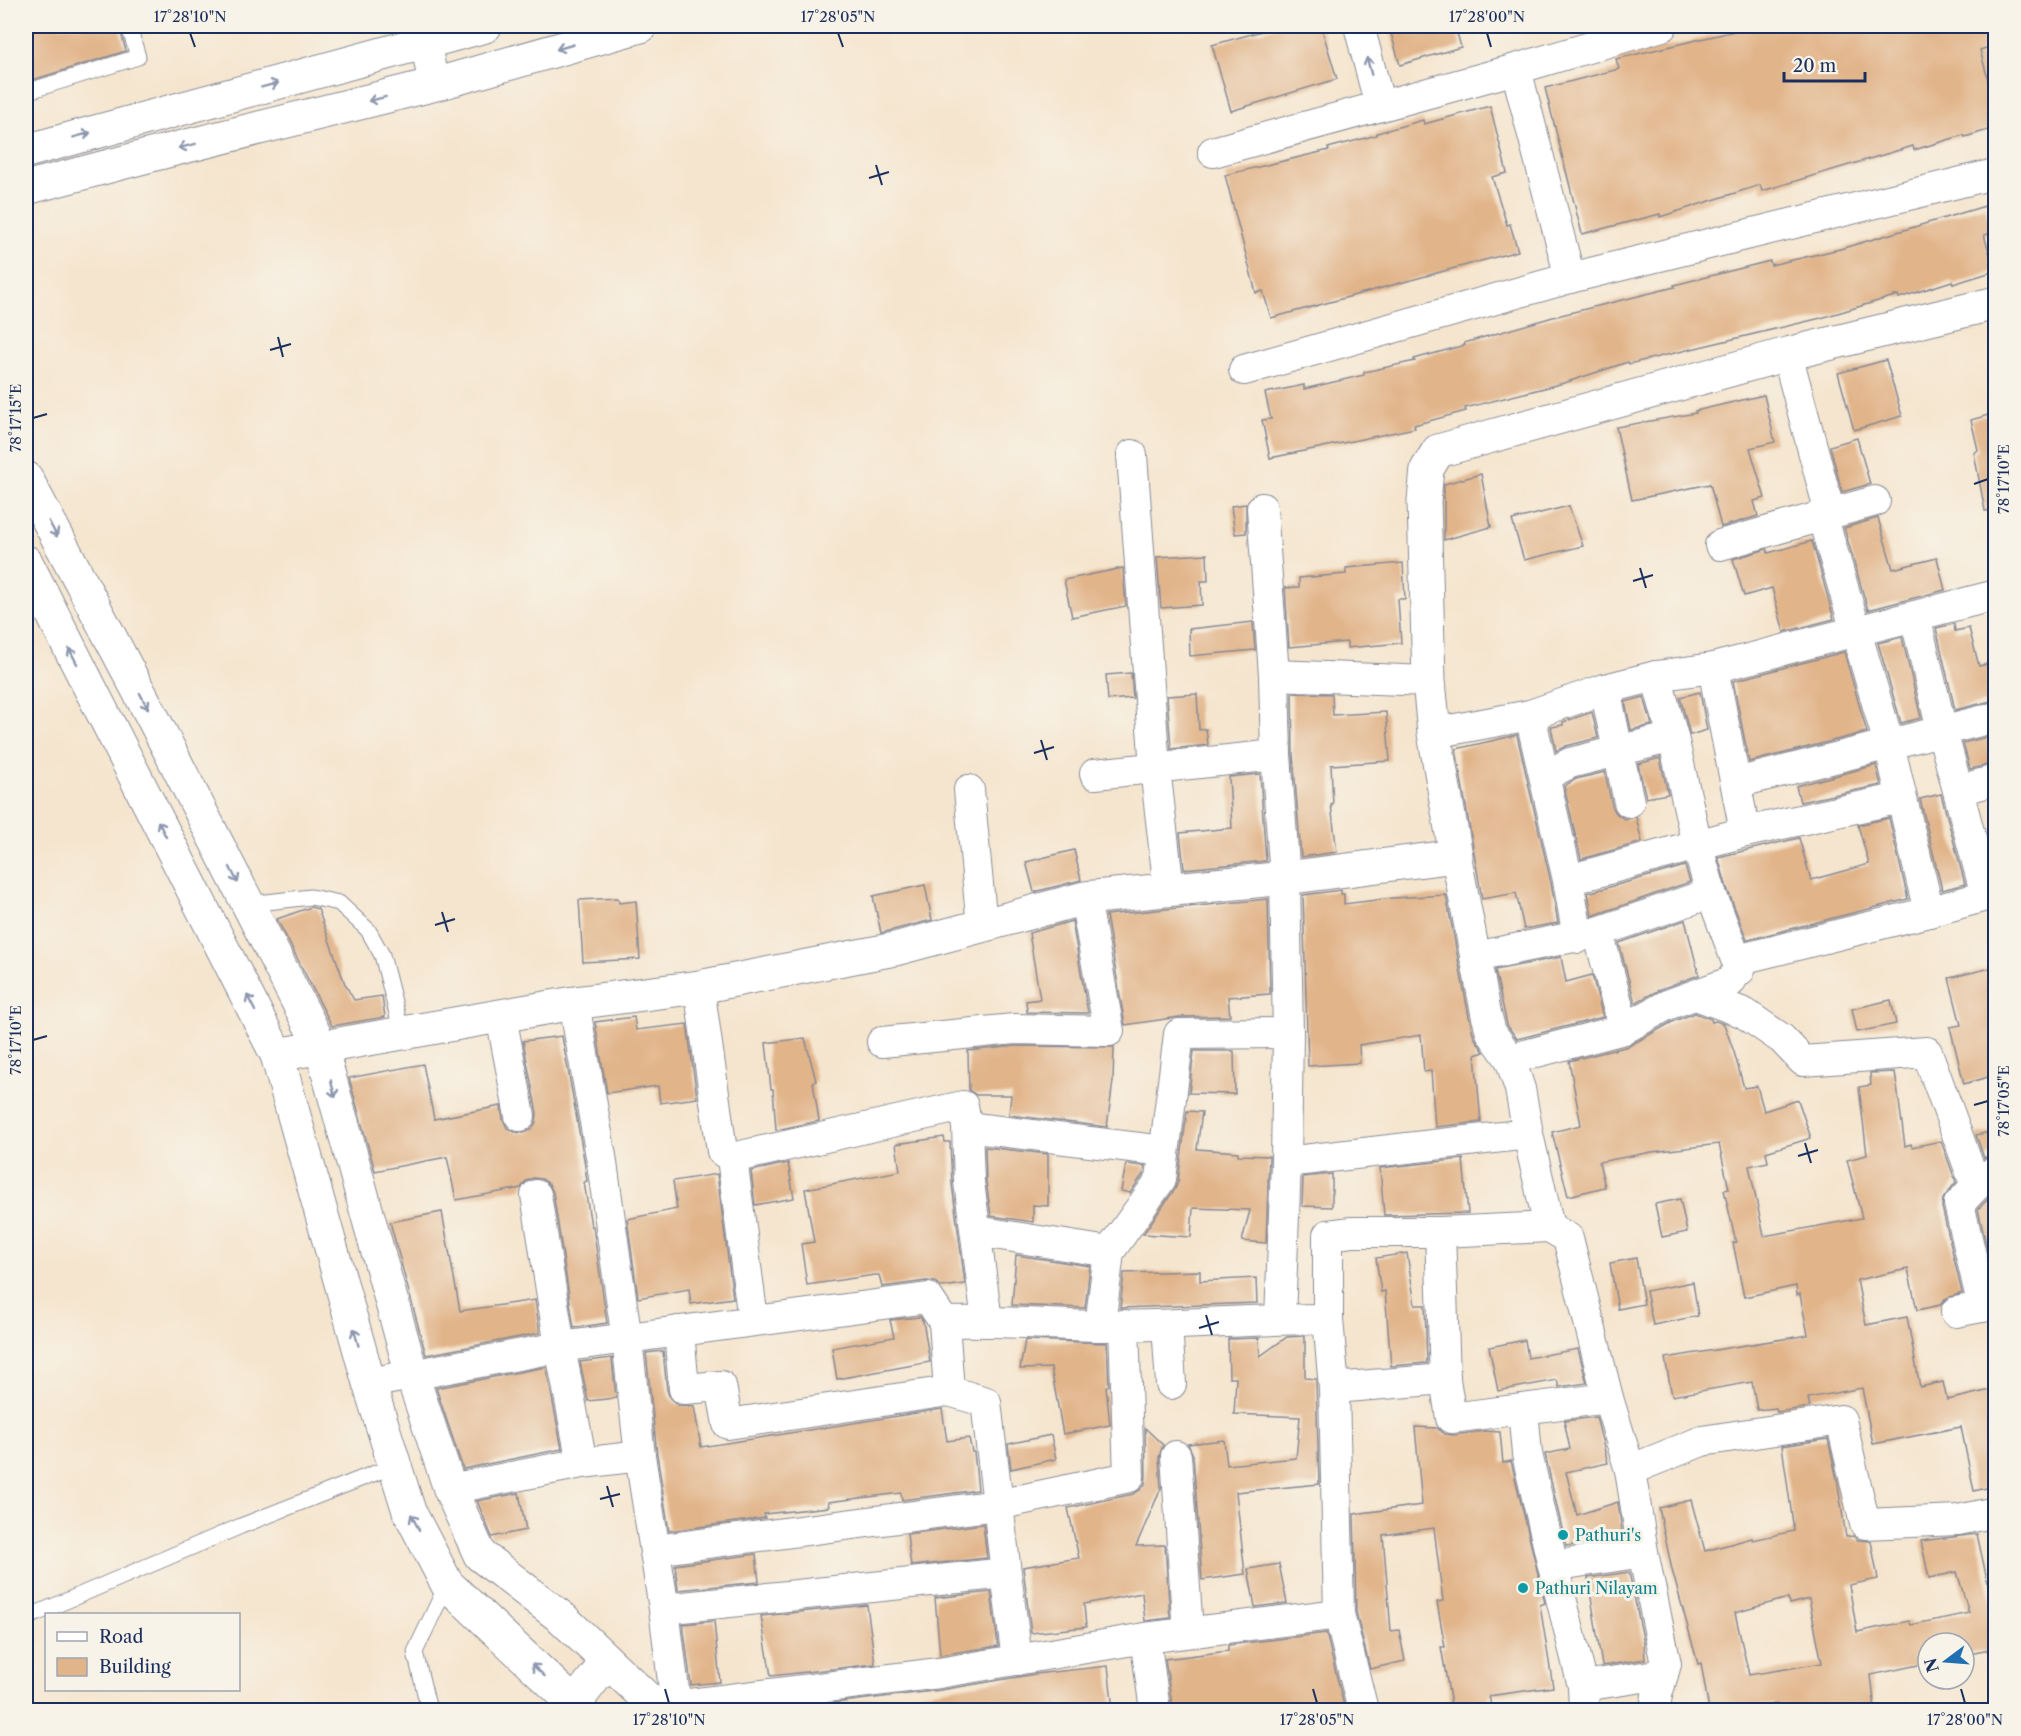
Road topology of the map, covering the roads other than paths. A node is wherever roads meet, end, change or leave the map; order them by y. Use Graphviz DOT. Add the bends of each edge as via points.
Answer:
graph roads {
  1 [pos="129,26"];
  2 [pos="485,26"];
  3 [pos="641,26"];
  4 [pos="1359,26"];
  5 [pos="1662,26"];
  6 [pos="424,34"];
  7 [pos="1516,69"];
  8 [pos="434,85"];
  9 [pos="26,92"];
  10 [pos="1380,106"];
  11 [pos="26,151"];
  12 [pos="1212,152"];
  13 [pos="1986,176"];
  14 [pos="26,189"];
  15 [pos="1570,278"];
  16 [pos="1995,303"];
  17 [pos="1787,354"];
  18 [pos="1244,370"];
  19 [pos="1132,455"];
  20 [pos="26,477"];
  21 [pos="1875,501"];
  22 [pos="1262,508"];
  23 [pos="1826,514"];
  24 [pos="1720,545"];
  25 [pos="26,562"];
  26 [pos="1995,595"];
  27 [pos="1915,615"];
  28 [pos="1856,631"];
  29 [pos="1713,668"];
  30 [pos="1274,675"];
  31 [pos="1656,676"];
  32 [pos="1429,681"];
  33 [pos="1605,688"];
  34 [pos="1530,715"];
  35 [pos="1995,717"];
  36 [pos="1942,730"];
  37 [pos="1434,733"];
  38 [pos="1673,737"];
  39 [pos="1889,744"];
  40 [pos="1618,752"];
  41 [pos="1276,755"];
  42 [pos="1155,768"];
  43 [pos="1095,774"];
  44 [pos="1545,776"];
  45 [pos="1995,780"];
  46 [pos="1736,783"];
  47 [pos="969,790"];
  48 [pos="1959,790"];
  49 [pos="1901,798"];
  50 [pos="1629,802"];
  51 [pos="1745,832"];
  52 [pos="1697,845"];
  53 [pos="1456,856"];
  54 [pos="1285,878"];
  55 [pos="1568,880"];
  56 [pos="1169,890"];
  57 [pos="1711,893"];
  58 [pos="1991,894"];
  59 [pos="1084,898"];
  60 [pos="249,904"];
  61 [pos="1929,912"];
  62 [pos="982,926"];
  63 [pos="1588,935"];
  64 [pos="1475,957"];
  65 [pos="1740,970"];
  66 [pos="699,987"];
  67 [pos="1696,995"];
  68 [pos="574,1003"];
  69 [pos="501,1016"];
  70 [pos="1624,1029"];
  71 [pos="402,1033"];
  72 [pos="1288,1033"];
  73 [pos="882,1041"];
  74 [pos="321,1047"];
  75 [pos="277,1055"];
  76 [pos="1510,1059"];
  77 [pos="520,1116"];
  78 [pos="967,1127"];
  79 [pos="1528,1134"];
  80 [pos="1164,1151"];
  81 [pos="732,1158"];
  82 [pos="1286,1162"];
  83 [pos="1985,1178"];
  84 [pos="536,1195"];
  85 [pos="1549,1227"];
  86 [pos="976,1231"];
  87 [pos="1440,1232"];
  88 [pos="1109,1252"];
  89 [pos="1978,1308"];
  90 [pos="1280,1319"];
  91 [pos="1328,1319"];
  92 [pos="753,1320"];
  93 [pos="987,1321"];
  94 [pos="944,1323"];
  95 [pos="1112,1325"];
  96 [pos="1167,1325"];
  97 [pos="679,1331"];
  98 [pos="627,1340"];
  99 [pos="561,1347"];
  100 [pos="412,1375"];
  101 [pos="1445,1379"];
  102 [pos="369,1383"];
  103 [pos="1171,1384"];
  104 [pos="1334,1388"];
  105 [pos="950,1391"];
  106 [pos="1608,1398"];
  107 [pos="1524,1409"];
  108 [pos="640,1456"];
  109 [pos="1176,1456"];
  110 [pos="582,1463"];
  111 [pos="393,1466"];
  112 [pos="1630,1470"];
  113 [pos="450,1489"];
  114 [pos="997,1505"];
  115 [pos="1995,1512"];
  116 [pos="655,1550"];
  117 [pos="1643,1552"];
  118 [pos="1553,1566"];
  119 [pos="1005,1573"];
  120 [pos="447,1584"];
  121 [pos="664,1609"];
  122 [pos="1339,1614"];
  123 [pos="26,1618"];
  124 [pos="1188,1632"];
  125 [pos="1145,1638"];
  126 [pos="1017,1660"];
  127 [pos="607,1662"];
  128 [pos="1663,1674"];
  129 [pos="1584,1698"];
  130 [pos="577,1707"];
  131 [pos="664,1708"];
  132 [pos="429,1710"];
  133 [pos="1155,1710"];
  134 [pos="1363,1710"];
  135 [pos="1655,1710"];
  1 -- 9 [label="lane" via="138,57"];
  2 -- 6 [label="street"];
  3 -- 8 [label="street, one-way"];
  10 -- 4 [label="street, one-way"];
  5 -- 7 [label="street"];
  6 -- 8 [label="street"];
  11 -- 6 [label="street, one-way"];
  7 -- 10 [label="street"];
  7 -- 15 [label="street"];
  8 -- 14 [label="street, one-way"];
  10 -- 12 [label="street"];
  13 -- 15 [label="street"];
  15 -- 18 [label="street"];
  16 -- 17 [label="street"];
  17 -- 23 [label="street"];
  17 -- 32 [label="street" via="1438,451 1427,469 1424,501"];
  19 -- 42 [label="street"];
  20 -- 60 [label="street, one-way"];
  21 -- 23 [label="street"];
  22 -- 30 [label="street"];
  23 -- 24 [label="street"];
  23 -- 28 [label="street"];
  75 -- 25 [label="street, one-way"];
  26 -- 27 [label="street"];
  27 -- 28 [label="street"];
  27 -- 36 [label="street"];
  28 -- 29 [label="street"];
  28 -- 39 [label="street"];
  29 -- 31 [label="street"];
  29 -- 46 [label="street"];
  30 -- 32 [label="street"];
  30 -- 41 [label="street"];
  31 -- 33 [label="street"];
  31 -- 38 [label="street"];
  32 -- 37 [label="street"];
  33 -- 34 [label="street"];
  33 -- 40 [label="street"];
  34 -- 37 [label="street"];
  34 -- 44 [label="street"];
  35 -- 36 [label="street"];
  36 -- 39 [label="street"];
  36 -- 48 [label="street"];
  37 -- 53 [label="street"];
  38 -- 40 [label="street"];
  38 -- 52 [label="street"];
  39 -- 46 [label="street"];
  39 -- 49 [label="street"];
  40 -- 44 [label="street" via="1570,763"];
  40 -- 50 [label="street"];
  41 -- 42 [label="street"];
  41 -- 54 [label="street"];
  42 -- 43 [label="street"];
  42 -- 56 [label="street"];
  44 -- 55 [label="street"];
  45 -- 48 [label="street"];
  46 -- 51 [label="street"];
  47 -- 62 [label="street"];
  48 -- 58 [label="street"];
  49 -- 51 [label="street"];
  49 -- 61 [label="street"];
  51 -- 52 [label="street"];
  52 -- 55 [label="street"];
  52 -- 57 [label="street"];
  53 -- 54 [label="street"];
  53 -- 64 [label="street"];
  54 -- 56 [label="street"];
  54 -- 72 [label="street"];
  55 -- 63 [label="street"];
  56 -- 59 [label="street"];
  57 -- 63 [label="street"];
  57 -- 65 [label="street"];
  58 -- 61 [label="street"];
  59 -- 62 [label="street"];
  59 -- 73 [label="street" via="1109,1030 1014,1029"];
  60 -- 71 [label="lane" via="310,897 339,903 368,930 382,955"];
  60 -- 74 [label="street"];
  61 -- 65 [label="street" via="1745,958"];
  62 -- 66 [label="street" via="895,949"];
  63 -- 64 [label="street"];
  63 -- 70 [label="street"];
  64 -- 76 [label="street" via="1491,1032"];
  65 -- 67 [label="street" via="1730,982"];
  66 -- 68 [label="street"];
  66 -- 81 [label="street" via="722,1151"];
  67 -- 70 [label="street" via="1667,1005"];
  67 -- 83 [label="street" via="1744,1013 1782,1039 1803,1061 1927,1052"];
  68 -- 69 [label="street"];
  68 -- 98 [label="street"];
  69 -- 71 [label="street"];
  69 -- 77 [label="street"];
  70 -- 76 [label="street"];
  71 -- 74 [label="street"];
  72 -- 80 [label="street" via="1179,1034"];
  72 -- 82 [label="street"];
  74 -- 75 [label="street"];
  74 -- 100 [label="street, one-way"];
  102 -- 75 [label="street, one-way"];
  76 -- 79 [label="street"];
  78 -- 80 [label="street"];
  78 -- 81 [label="street" via="963,1106"];
  78 -- 86 [label="street"];
  79 -- 82 [label="street"];
  79 -- 85 [label="street"];
  80 -- 88 [label="street" via="1161,1179"];
  81 -- 92 [label="street"];
  82 -- 90 [label="street"];
  83 -- 89 [label="street" via="1959,1204"];
  84 -- 99 [label="street"];
  85 -- 87 [label="street"];
  85 -- 106 [label="street" via="1568,1238"];
  86 -- 88 [label="street"];
  86 -- 93 [label="street"];
  87 -- 91 [label="street" via="1328,1235"];
  87 -- 101 [label="street"];
  88 -- 95 [label="street"];
  90 -- 91 [label="street"];
  90 -- 96 [label="street"];
  91 -- 104 [label="street"];
  92 -- 94 [label="street" via="928,1298"];
  92 -- 97 [label="street"];
  93 -- 94 [label="street"];
  93 -- 95 [label="street"];
  94 -- 105 [label="street"];
  95 -- 96 [label="street"];
  95 -- 114 [label="street" via="1130,1477"];
  96 -- 103 [label="street"];
  97 -- 98 [label="street"];
  97 -- 105 [label="street" via="684,1389 721,1386 728,1424"];
  98 -- 99 [label="street"];
  98 -- 108 [label="street"];
  99 -- 100 [label="street"];
  99 -- 110 [label="street"];
  100 -- 102 [label="street"];
  100 -- 113 [label="street"];
  101 -- 104 [label="street"];
  101 -- 107 [label="street" via="1451,1418"];
  102 -- 111 [label="street"];
  104 -- 122 [label="street"];
  105 -- 114 [label="street" via="986,1402"];
  106 -- 107 [label="street"];
  106 -- 112 [label="street"];
  107 -- 118 [label="street" via="1527,1454"];
  108 -- 110 [label="street"];
  108 -- 116 [label="street"];
  109 -- 124 [label="street"];
  110 -- 113 [label="street"];
  120 -- 111 [label="street, one-way" via="409,1511"];
  111 -- 123 [label="lane"];
  112 -- 115 [label="street" via="1702,1441 1841,1420 1865,1524 1958,1520"];
  112 -- 117 [label="street"];
  113 -- 127 [label="street" via="480,1555 562,1618"];
  114 -- 116 [label="street"];
  114 -- 119 [label="street"];
  116 -- 121 [label="street"];
  117 -- 118 [label="street"];
  117 -- 128 [label="street" via="1666,1664"];
  118 -- 129 [label="street"];
  119 -- 121 [label="street"];
  119 -- 126 [label="street"];
  130 -- 120 [label="street, one-way"];
  120 -- 132 [label="lane" via="415,1652"];
  121 -- 131 [label="street"];
  122 -- 124 [label="street"];
  122 -- 134 [label="street"];
  124 -- 125 [label="street"];
  125 -- 126 [label="street"];
  125 -- 133 [label="street"];
  126 -- 131 [label="street"];
  127 -- 130 [label="street"];
  127 -- 131 [label="street"];
  128 -- 129 [label="street"];
  128 -- 135 [label="street"];
}
